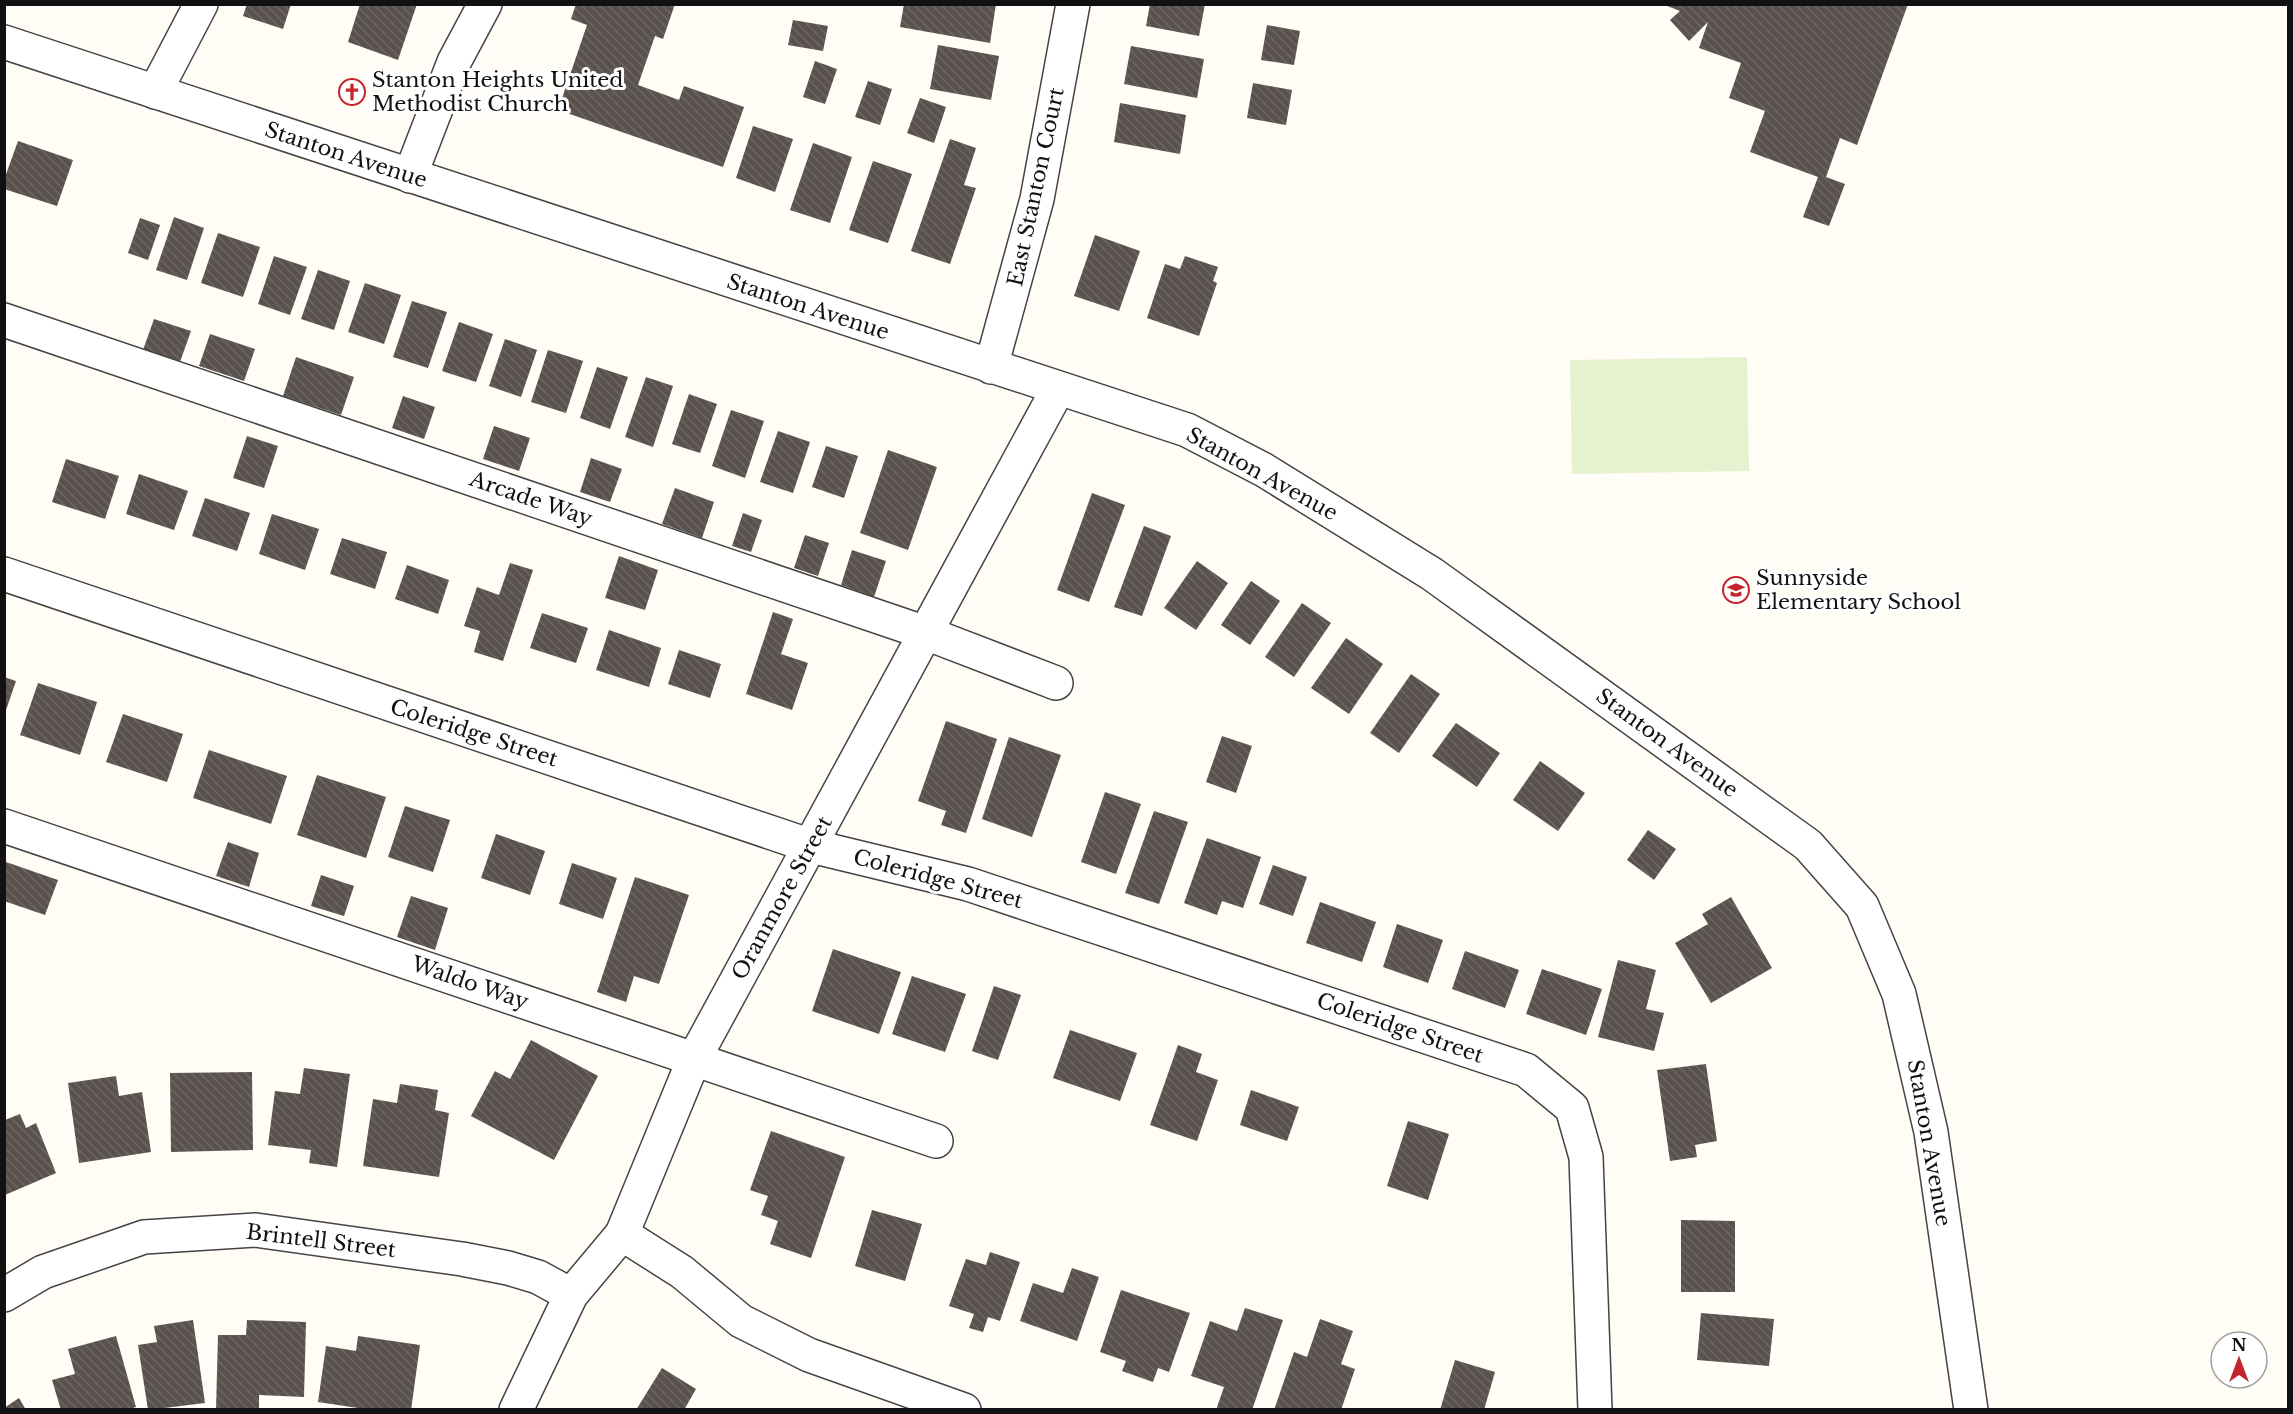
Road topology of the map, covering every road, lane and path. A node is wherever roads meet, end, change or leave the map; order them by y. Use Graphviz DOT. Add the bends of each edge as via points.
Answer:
graph roads {
  1 [pos="201,4"];
  2 [pos="485,4"];
  3 [pos="1073,4"];
  4 [pos="4,42"];
  5 [pos="155,92"];
  6 [pos="410,176"];
  7 [pos="4,320"];
  8 [pos="991,367"];
  9 [pos="1058,389"];
  10 [pos="4,574"];
  11 [pos="926,633"];
  12 [pos="1056,683"];
  13 [pos="4,826"];
  14 [pos="811,846"];
  15 [pos="694,1059"];
  16 [pos="936,1141"];
  17 [pos="622,1234"];
  18 [pos="4,1295"];
  19 [pos="571,1295"];
  20 [pos="953,1408"];
  21 [pos="516,1410"];
  22 [pos="1595,1410"];
  23 [pos="1971,1410"];
  1 -- 5 [label="street"];
  2 -- 6 [label="street" via="454,62"];
  3 -- 8 [label="street, East Stanton Court" via="1037,199"];
  4 -- 5 [label="street, Stanton Avenue"];
  5 -- 6 [label="street, Stanton Avenue"];
  6 -- 8 [label="street, Stanton Avenue"];
  7 -- 11 [label="street, Arcade Way"];
  8 -- 9 [label="street, Stanton Avenue"];
  9 -- 11 [label="street, Oranmore Street"];
  9 -- 23 [label="street, Stanton Avenue" via="1187,430 1264,470 1432,574 1808,845 1862,906 1899,994 1931,1132"];
  10 -- 14 [label="street, Coleridge Street"];
  11 -- 12 [label="street, Arcade Way"];
  11 -- 14 [label="street, Oranmore Street"];
  13 -- 15 [label="street, Waldo Way"];
  14 -- 15 [label="street, Oranmore Street"];
  14 -- 22 [label="street, Coleridge Street" via="968,884 1526,1071 1572,1108 1586,1157"];
  15 -- 16 [label="street, Waldo Way"];
  15 -- 17 [label="street, Oranmore Street"];
  17 -- 19 [label="street, Oranmore Street"];
  17 -- 20 [label="street" via="682,1272 741,1321 809,1355"];
  18 -- 19 [label="street, Brintell Street" via="42,1272 144,1237 256,1230 508,1268 538,1277"];
  19 -- 21 [label="street, Oranmore Street"];
}
